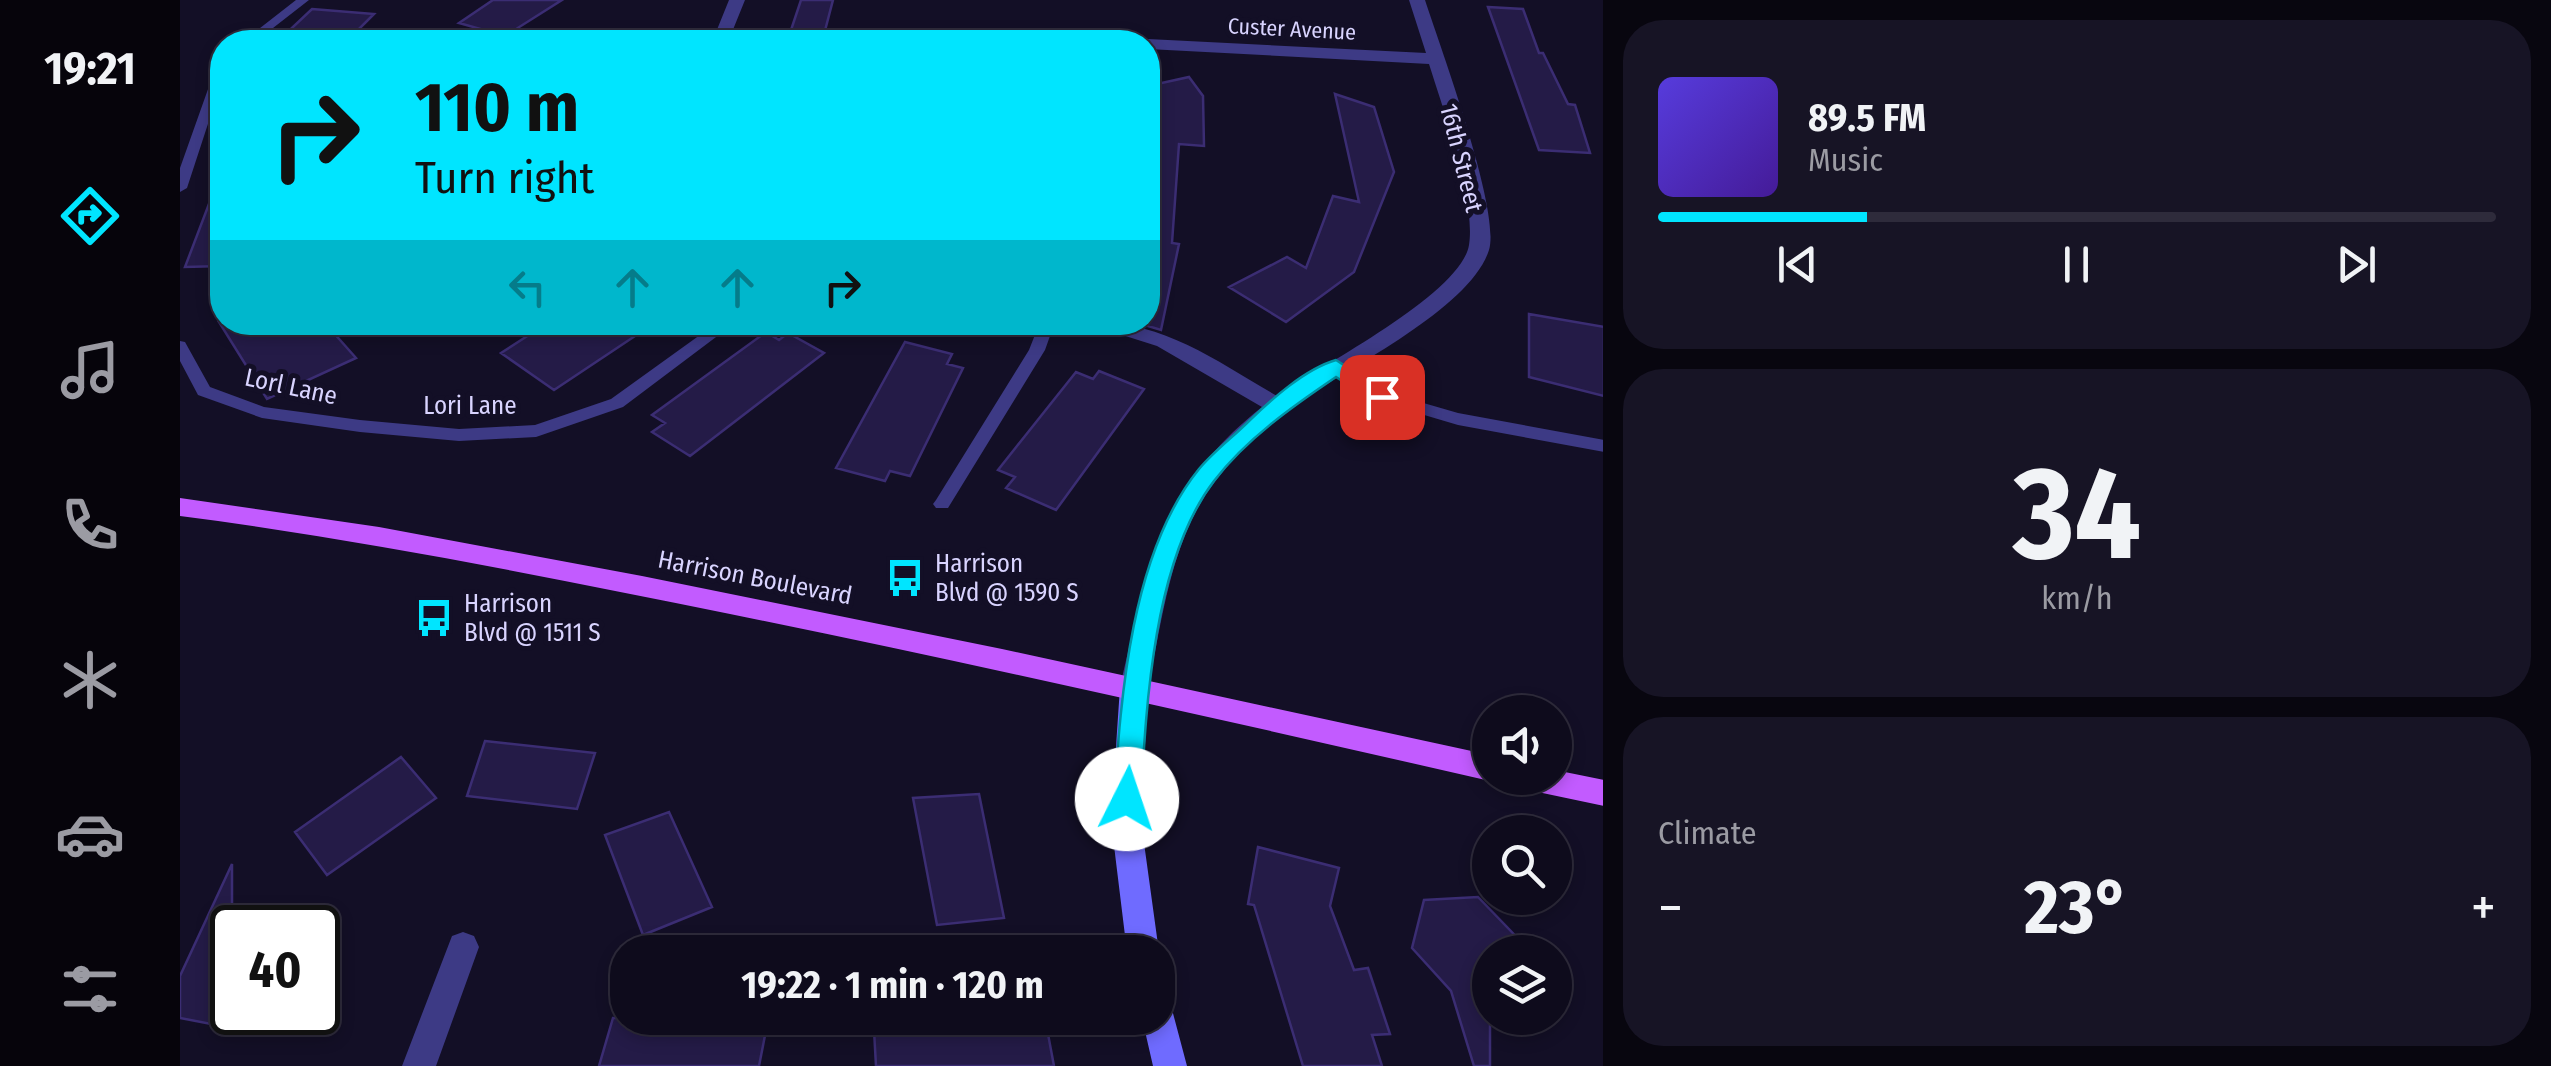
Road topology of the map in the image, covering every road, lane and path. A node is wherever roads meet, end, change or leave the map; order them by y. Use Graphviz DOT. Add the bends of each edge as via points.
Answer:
graph roads {
  1 [pos="303,0"];
  2 [pos="738,0"];
  3 [pos="1416,0"];
  4 [pos="264,30"];
  5 [pos="725,30"];
  6 [pos="1160,45"];
  7 [pos="1434,59"];
  8 [pos="210,99"];
  9 [pos="180,188"];
  10 [pos="710,335"];
  11 [pos="1043,335"];
  12 [pos="1147,335"];
  13 [pos="180,346"];
  14 [pos="1336,367"];
  15 [pos="1278,406"];
  16 [pos="360,426"];
  17 [pos="1603,446"];
  18 [pos="942,504"];
  19 [pos="180,507"];
  20 [pos="1134,687"];
  21 [pos="1472,764"];
  22 [pos="1572,786"];
  23 [pos="1603,793"];
  24 [pos="1141,935"];
  25 [pos="463,946"];
  26 [pos="1163,1035"];
  27 [pos="419,1066"];
  28 [pos="1170,1066"];
  1 -- 4 [label="lane"];
  2 -- 5 [label="street"];
  3 -- 7 [label="street, 16th Street"];
  6 -- 7 [label="street, Custer Avenue"];
  7 -- 14 [label="street, 16th Street" via="1475,196 1480,248 1455,288"];
  8 -- 9 [label="lane"];
  10 -- 16 [label="lane, Lori Lane" via="617,402 536,432 459,436"];
  11 -- 18 [label="lane"];
  12 -- 15 [label="street"];
  13 -- 16 [label="lane, Lorl Lane" via="204,391 262,412"];
  14 -- 15 [label="street, 16th Street"];
  14 -- 17 [label="lane" via="1382,397 1458,419"];
  15 -- 20 [label="street, 16th Street" via="1207,474 1179,520"];
  19 -- 20 [label="main road, Harrison Boulevard" via="563,570"];
  20 -- 21 [label="main road, Harrison Boulevard"];
  20 -- 24 [label="street, 16th Street" via="1126,820"];
  22 -- 23 [label="main road"];
  25 -- 27 [label="street"];
  26 -- 28 [label="street"];
}
